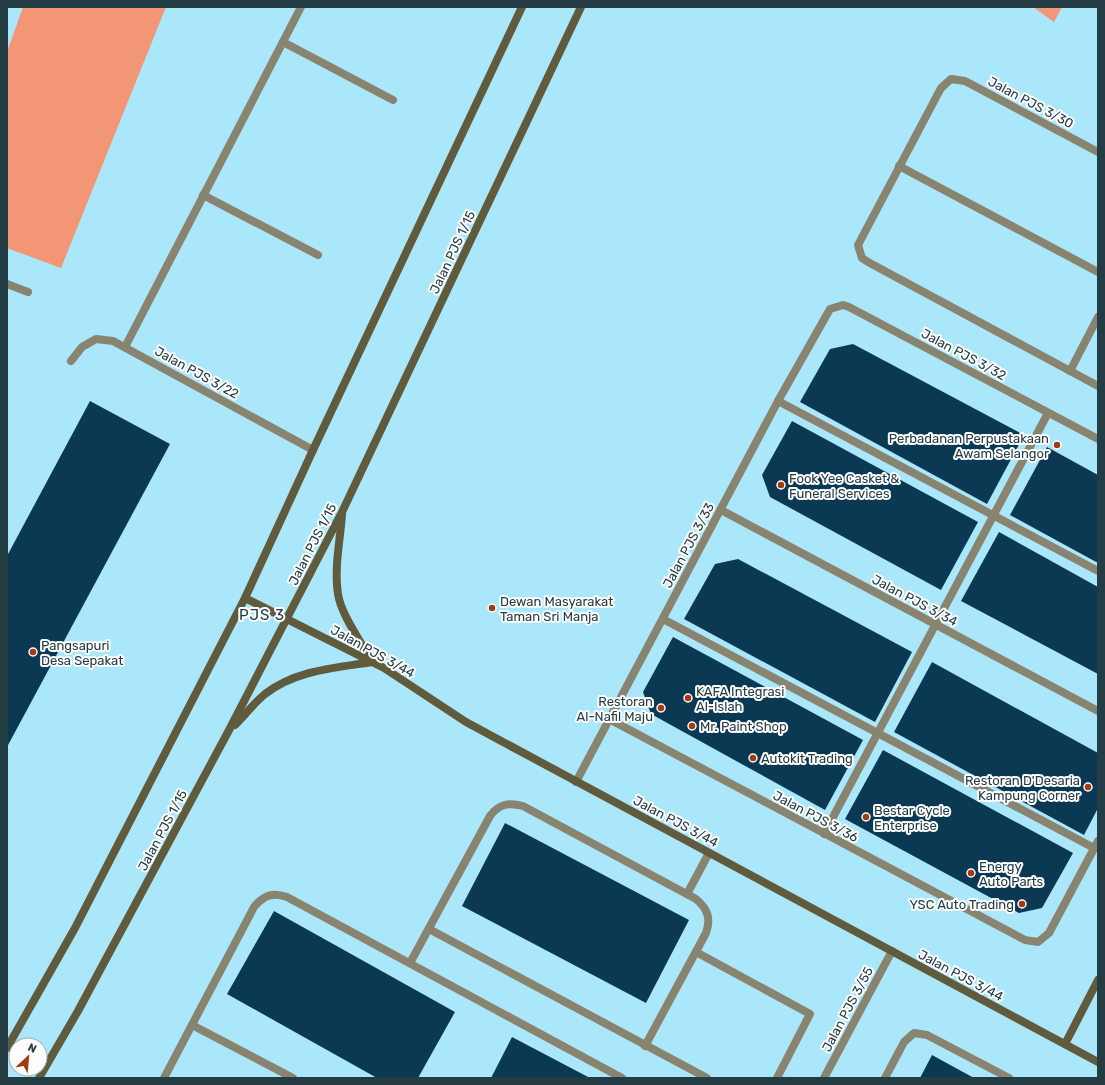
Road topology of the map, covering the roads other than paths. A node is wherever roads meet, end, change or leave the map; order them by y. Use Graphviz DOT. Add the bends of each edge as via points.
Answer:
graph roads {
  1 [pos="301,7"];
  2 [pos="522,7"];
  3 [pos="581,7"];
  4 [pos="283,42"];
  5 [pos="393,100"];
  6 [pos="1098,152"];
  7 [pos="899,166"];
  8 [pos="203,195"];
  9 [pos="318,255"];
  10 [pos="1098,272"];
  11 [pos="7,284"];
  12 [pos="28,292"];
  13 [pos="1098,317"];
  14 [pos="822,321"];
  15 [pos="125,347"];
  16 [pos="71,361"];
  17 [pos="1070,371"];
  18 [pos="1098,386"];
  19 [pos="778,401"];
  20 [pos="1048,413"];
  21 [pos="1098,439"];
  22 [pos="313,450"];
  23 [pos="343,510"];
  24 [pos="721,510"];
  25 [pos="992,515"];
  26 [pos="1098,572"];
  27 [pos="245,598"];
  28 [pos="663,619"];
  29 [pos="287,620"];
  30 [pos="935,625"];
  31 [pos="372,662"];
  32 [pos="1098,711"];
  33 [pos="609,719"];
  34 [pos="228,732"];
  35 [pos="878,733"];
  36 [pos="576,782"];
  37 [pos="824,834"];
  38 [pos="1096,845"];
  39 [pos="709,853"];
  40 [pos="687,894"];
  41 [pos="429,929"];
  42 [pos="892,951"];
  43 [pos="696,952"];
  44 [pos="410,963"];
  45 [pos="1098,980"];
  46 [pos="192,1025"];
  47 [pos="1065,1044"];
  48 [pos="645,1046"];
  49 [pos="7,1048"];
  50 [pos="1098,1062"];
  51 [pos="39,1078"];
  52 [pos="164,1078"];
  53 [pos="293,1078"];
  54 [pos="622,1078"];
  55 [pos="707,1078"];
  56 [pos="777,1078"];
  57 [pos="824,1078"];
  58 [pos="885,1078"];
  59 [pos="1008,1078"];
  1 -- 4 [label="street"];
  2 -- 22 [label="main road"];
  3 -- 23 [label="main road, Jalan PJS 1/15"];
  4 -- 5 [label="street"];
  4 -- 8 [label="street"];
  6 -- 7 [label="street, Jalan PJS 3/30" via="965,80 951,79 941,88"];
  7 -- 10 [label="street"];
  7 -- 17 [label="street" via="858,245 862,258"];
  8 -- 9 [label="street"];
  8 -- 15 [label="street"];
  11 -- 12 [label="street"];
  13 -- 17 [label="street"];
  14 -- 19 [label="street, Jalan PJS 3/33"];
  14 -- 20 [label="street, Jalan PJS 3/32" via="830,309 843,305 849,307"];
  15 -- 16 [label="street, Jalan PJS 3/22" via="113,341 96,339 82,347"];
  15 -- 22 [label="street, Jalan PJS 3/22"];
  17 -- 18 [label="street"];
  19 -- 24 [label="street, Jalan PJS 3/33"];
  19 -- 25 [label="street"];
  20 -- 21 [label="street, Jalan PJS 3/32"];
  20 -- 25 [label="street"];
  22 -- 27 [label="main road"];
  23 -- 29 [label="main road, Jalan PJS 1/15"];
  23 -- 31 [label="main road" via="337,566 338,595 346,616"];
  24 -- 28 [label="street, Jalan PJS 3/33"];
  24 -- 30 [label="street, Jalan PJS 3/34"];
  25 -- 26 [label="street"];
  25 -- 30 [label="street"];
  27 -- 29 [label="main road, Jalan PJS 3/44"];
  27 -- 49 [label="main road" via="75,928"];
  28 -- 33 [label="street, Jalan PJS 3/33"];
  28 -- 35 [label="street"];
  29 -- 31 [label="main road, Jalan PJS 3/44"];
  29 -- 34 [label="main road, Jalan PJS 1/15"];
  30 -- 32 [label="street, Jalan PJS 3/34"];
  30 -- 35 [label="street"];
  31 -- 34 [label="main road" via="292,677 264,694"];
  31 -- 36 [label="main road, Jalan PJS 3/44" via="466,722"];
  33 -- 36 [label="street, Jalan PJS 3/33"];
  33 -- 37 [label="street, Jalan PJS 3/36"];
  34 -- 51 [label="main road, Jalan PJS 1/15" via="78,1011"];
  35 -- 37 [label="street"];
  35 -- 38 [label="street"];
  36 -- 39 [label="main road, Jalan PJS 3/44"];
  37 -- 38 [label="street, Jalan PJS 3/36" via="1025,940 1038,942 1049,933"];
  39 -- 40 [label="street"];
  39 -- 42 [label="main road, Jalan PJS 3/44"];
  40 -- 41 [label="street" via="523,806 504,804 490,816"];
  40 -- 43 [label="street" via="704,906 708,914 709,924"];
  41 -- 44 [label="street"];
  41 -- 48 [label="street"];
  42 -- 47 [label="main road, Jalan PJS 3/44"];
  42 -- 57 [label="street, Jalan PJS 3/55"];
  43 -- 48 [label="street"];
  43 -- 56 [label="street" via="810,1014"];
  44 -- 46 [label="street" via="287,897 268,894 254,906"];
  44 -- 54 [label="street"];
  45 -- 47 [label="main road"];
  46 -- 52 [label="street"];
  46 -- 53 [label="street"];
  47 -- 50 [label="main road, Jalan PJS 3/44"];
  48 -- 55 [label="street"];
  58 -- 59 [label="street" via="904,1042 914,1034 927,1035"];
}
